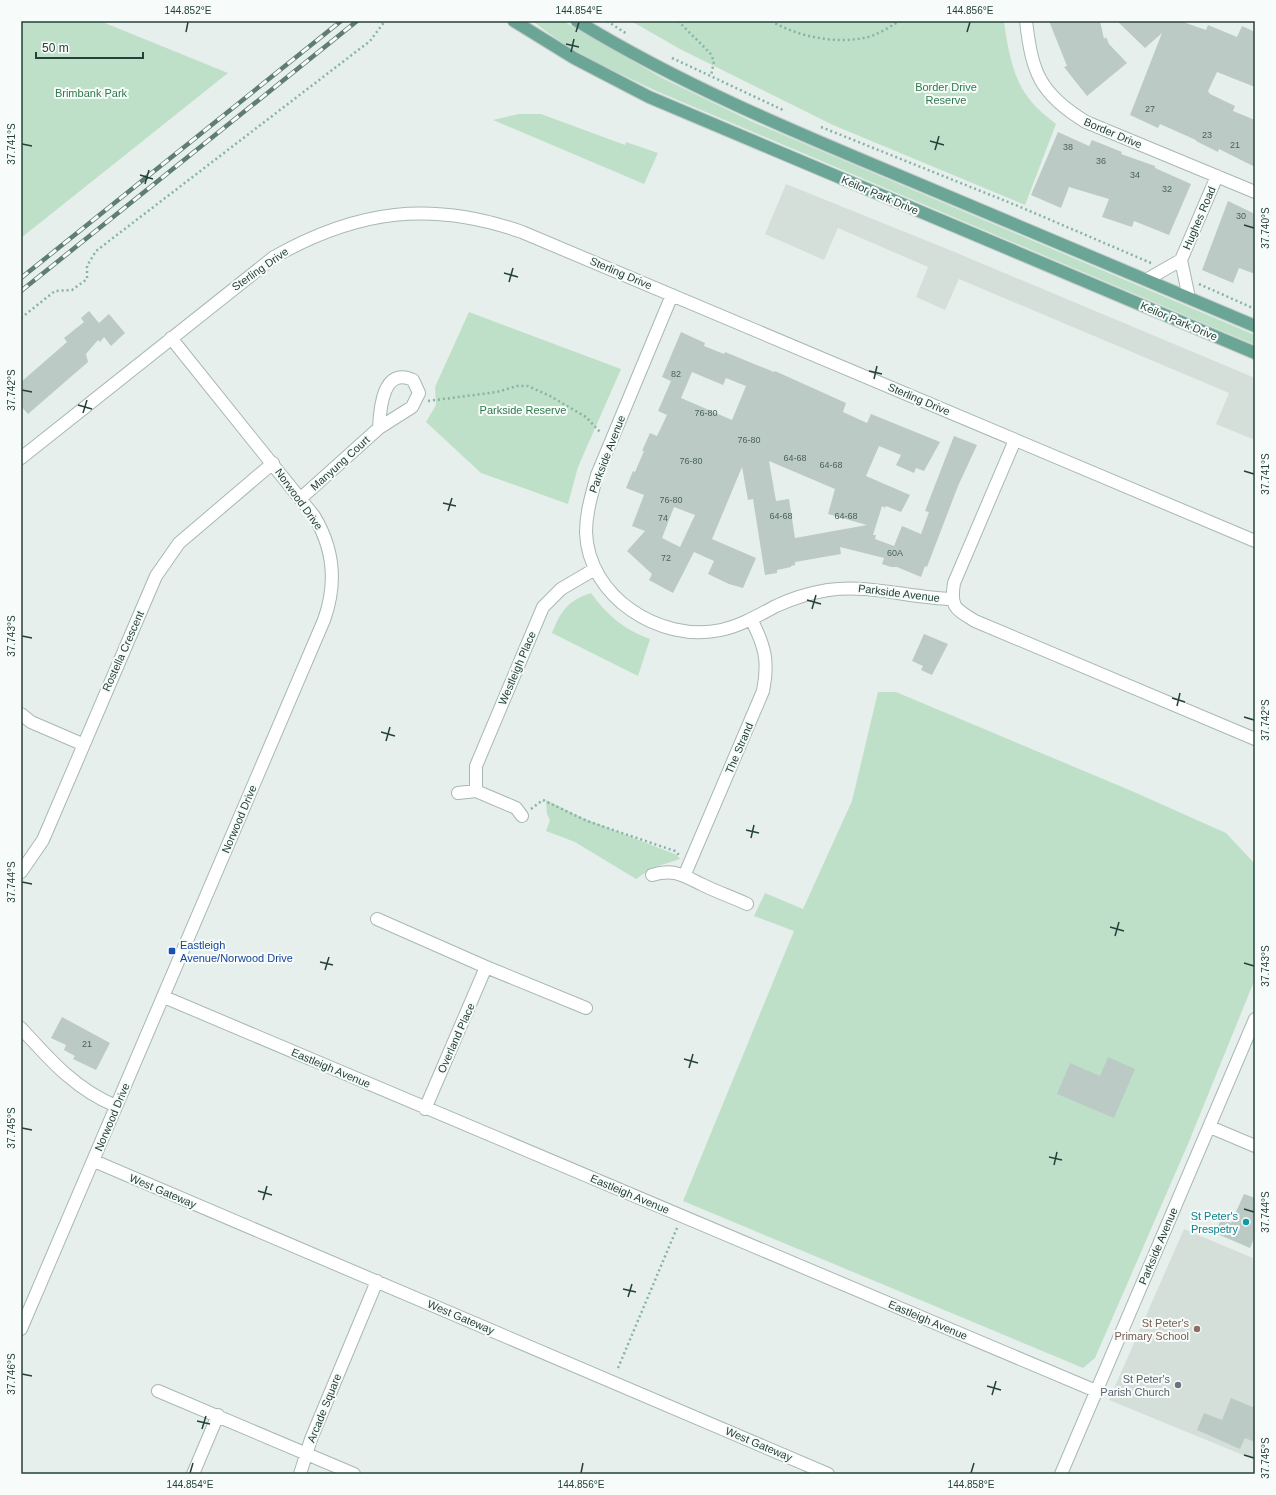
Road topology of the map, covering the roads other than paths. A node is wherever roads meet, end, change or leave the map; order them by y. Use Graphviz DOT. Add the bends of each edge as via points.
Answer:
graph roads {
  1 [pos="514,21"];
  2 [pos="577,21"];
  3 [pos="1026,21"];
  4 [pos="1217,176"];
  5 [pos="1255,192"];
  6 [pos="1181,260"];
  7 [pos="1146,280"];
  8 [pos="672,295"];
  9 [pos="1189,298"];
  10 [pos="1255,326"];
  11 [pos="171,338"];
  12 [pos="1255,353"];
  13 [pos="379,428"];
  14 [pos="1015,440"];
  15 [pos="21,458"];
  16 [pos="273,463"];
  17 [pos="301,498"];
  18 [pos="1255,541"];
  19 [pos="594,569"];
  20 [pos="952,599"];
  21 [pos="751,619"];
  22 [pos="21,714"];
  23 [pos="26,722"];
  24 [pos="1255,739"];
  25 [pos="82,744"];
  26 [pos="476,791"];
  27 [pos="458,792"];
  28 [pos="522,816"];
  29 [pos="21,872"];
  30 [pos="685,874"];
  31 [pos="652,875"];
  32 [pos="747,904"];
  33 [pos="377,919"];
  34 [pos="486,967"];
  35 [pos="164,997"];
  36 [pos="586,1008"];
  37 [pos="1255,1019"];
  38 [pos="21,1028"];
  39 [pos="116,1106"];
  40 [pos="425,1109"];
  41 [pos="1210,1127"];
  42 [pos="1255,1146"];
  43 [pos="94,1161"];
  44 [pos="377,1281"];
  45 [pos="24,1312"];
  46 [pos="21,1329"];
  47 [pos="158,1391"];
  48 [pos="1096,1391"];
  49 [pos="218,1415"];
  50 [pos="306,1453"];
  51 [pos="193,1474"];
  52 [pos="300,1474"];
  53 [pos="354,1474"];
  54 [pos="828,1474"];
  55 [pos="1063,1474"];
  1 -- 12 [label="main road, Keilor Park Drive" via="574,58 649,97"];
  2 -- 7 [label="main road" via="648,62 739,107"];
  3 -- 4 [label="street, Border Drive" via="1029,52 1037,74 1048,93 1066,110 1086,122"];
  4 -- 5 [label="street, Border Drive"];
  4 -- 6 [label="street, Hughes Road"];
  6 -- 7 [label="street, Hughes Road"];
  6 -- 9 [label="street, Hughes Road"];
  7 -- 9 [label="main road"];
  8 -- 11 [label="street, Sterling Drive" via="506,226 445,214 399,214 352,222 295,245 257,268"];
  8 -- 14 [label="street, Sterling Drive"];
  8 -- 19 [label="street, Parkside Avenue" via="597,475 589,505 586,532"];
  9 -- 10 [label="main road"];
  11 -- 15 [label="street, Sterling Drive"];
  11 -- 16 [label="street, Norwood Drive"];
  13 -- 17 [label="street, Manyung Court"];
  14 -- 18 [label="street, Sterling Drive"];
  14 -- 20 [label="street, Parkside Avenue" via="954,583"];
  16 -- 17 [label="street, Norwood Drive"];
  16 -- 25 [label="street, Rostella Crescent" via="179,544 156,576"];
  17 -- 35 [label="street, Norwood Drive" via="322,529 332,561 332,592 328,608"];
  19 -- 21 [label="street, Parkside Avenue" via="609,590 628,609 648,621 674,630 721,630"];
  19 -- 26 [label="street, Westleigh Place" via="561,588 542,607 476,766"];
  20 -- 21 [label="street, Parkside Avenue" via="926,598 868,589 834,590 802,595"];
  20 -- 24 [label="street, Parkside Avenue" via="956,608 975,621"];
  21 -- 30 [label="street, The Strand" via="764,649 767,672 763,691"];
  22 -- 23 [label="street"];
  23 -- 25 [label="street"];
  25 -- 29 [label="street, Rostella Crescent" via="43,840"];
  26 -- 27 [label="street"];
  26 -- 28 [label="street" via="516,808"];
  30 -- 31 [label="street" via="664,871"];
  30 -- 32 [label="street" via="702,885"];
  33 -- 34 [label="street"];
  34 -- 36 [label="street"];
  34 -- 40 [label="street, Overland Place"];
  35 -- 39 [label="street, Norwood Drive"];
  35 -- 40 [label="street, Eastleigh Avenue"];
  37 -- 41 [label="street, Parkside Avenue"];
  38 -- 39 [label="street" via="61,1072 85,1090"];
  39 -- 43 [label="street, Norwood Drive"];
  40 -- 48 [label="street, Eastleigh Avenue"];
  41 -- 42 [label="street"];
  41 -- 48 [label="street, Parkside Avenue"];
  43 -- 44 [label="street, West Gateway"];
  43 -- 45 [label="street, Norwood Drive"];
  44 -- 50 [label="street, Arcade Square"];
  44 -- 54 [label="street, West Gateway"];
  45 -- 46 [label="street, Norwood Drive"];
  47 -- 49 [label="street, Arcade Square"];
  48 -- 55 [label="street, Parkside Avenue"];
  49 -- 50 [label="street, Arcade Square"];
  49 -- 51 [label="street"];
  50 -- 52 [label="street"];
  50 -- 53 [label="street"];
}
